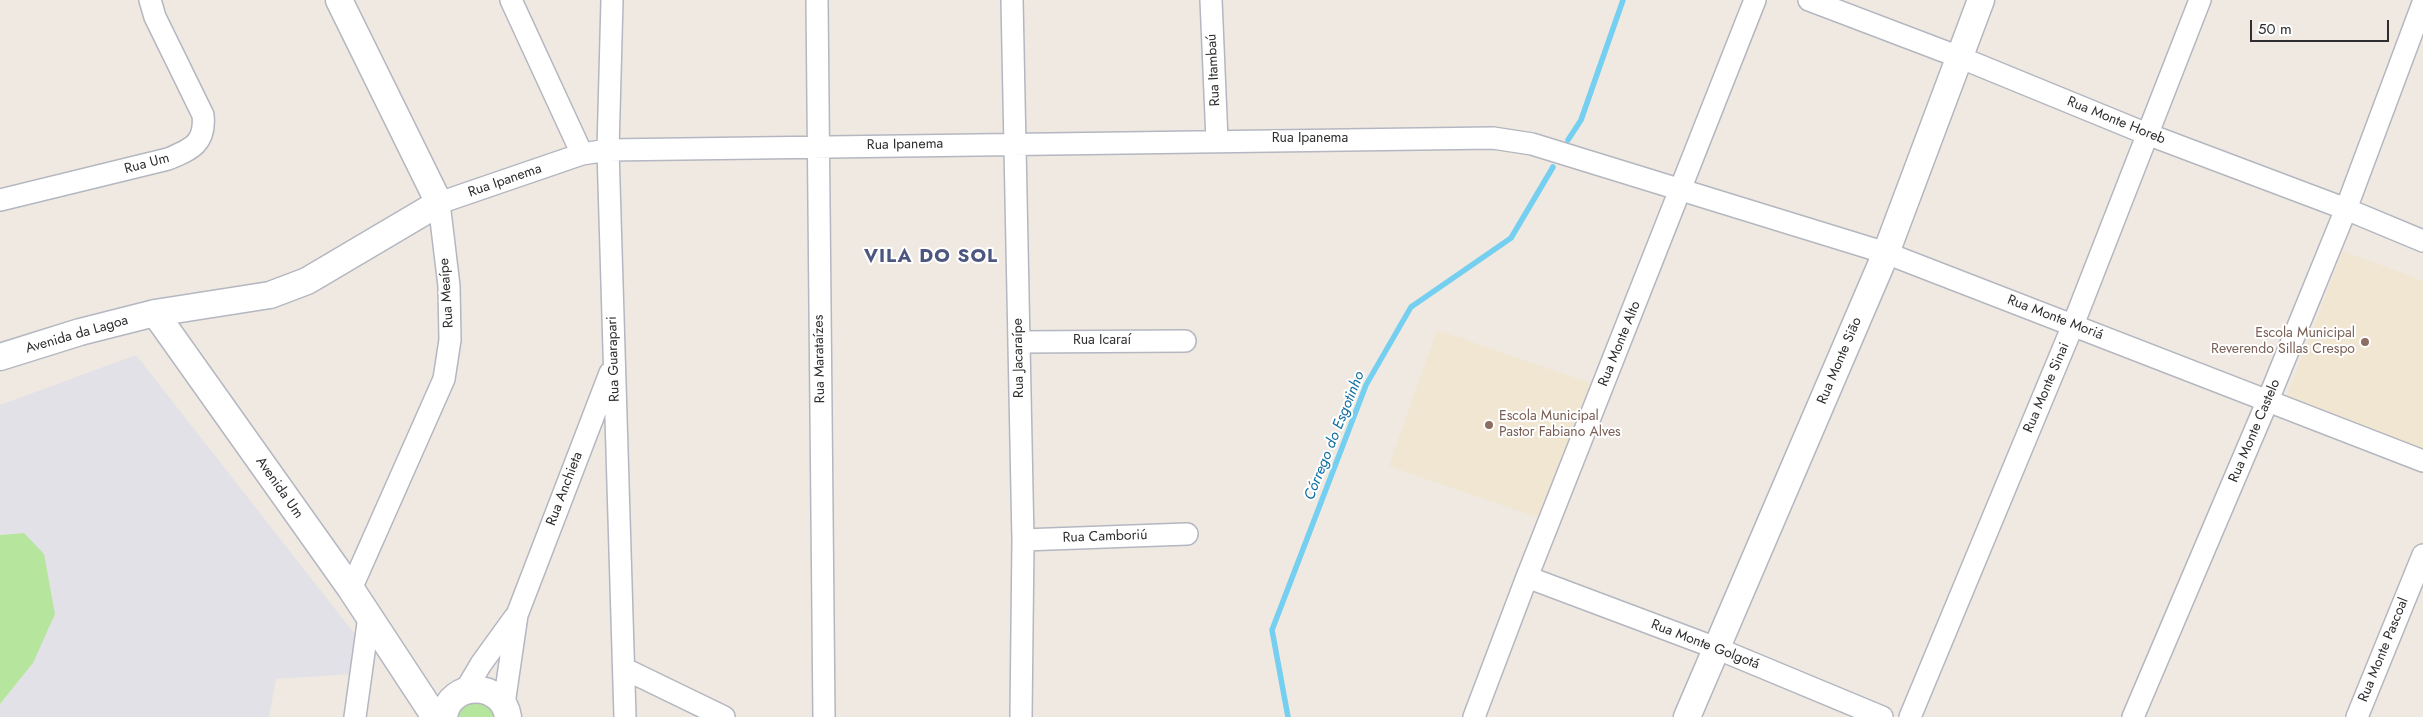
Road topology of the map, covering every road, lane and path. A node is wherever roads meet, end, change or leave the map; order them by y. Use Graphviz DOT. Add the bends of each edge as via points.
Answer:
graph roads {
  1 [pos="150,0"];
  2 [pos="339,0"];
  3 [pos="511,0"];
  4 [pos="612,0"];
  5 [pos="817,0"];
  6 [pos="1012,0"];
  7 [pos="1210,0"];
  8 [pos="1755,0"];
  9 [pos="1809,0"];
  10 [pos="1981,0"];
  11 [pos="2200,0"];
  12 [pos="2423,3"];
  13 [pos="1959,57"];
  14 [pos="2147,134"];
  15 [pos="1217,140"];
  16 [pos="1016,143"];
  17 [pos="818,146"];
  18 [pos="608,150"];
  19 [pos="582,154"];
  20 [pos="1681,191"];
  21 [pos="0,200"];
  22 [pos="439,203"];
  23 [pos="2346,209"];
  24 [pos="2423,241"];
  25 [pos="1886,253"];
  26 [pos="155,313"];
  27 [pos="2073,325"];
  28 [pos="1185,341"];
  29 [pos="1019,342"];
  30 [pos="0,357"];
  31 [pos="614,364"];
  32 [pos="2268,400"];
  33 [pos="2423,462"];
  34 [pos="1187,534"];
  35 [pos="1023,540"];
  36 [pos="2423,555"];
  37 [pos="1527,577"];
  38 [pos="351,590"];
  39 [pos="517,615"];
  40 [pos="369,616"];
  41 [pos="1716,648"];
  42 [pos="402,665"];
  43 [pos="625,669"];
  44 [pos="455,701"];
  45 [pos="506,711"];
  46 [pos="355,717"];
  47 [pos="435,717"];
  48 [pos="625,717"];
  49 [pos="724,717"];
  50 [pos="824,717"];
  51 [pos="1021,717"];
  52 [pos="1474,717"];
  53 [pos="1687,717"];
  54 [pos="1882,717"];
  55 [pos="1910,717"];
  56 [pos="2133,717"];
  57 [pos="2357,717"];
  1 -- 21 [label="street, Rua Um" via="155,17 203,115 205,128 200,141 184,153 168,159"];
  2 -- 22 [label="street, Rua Meaípe"];
  3 -- 19 [label="street"];
  4 -- 18 [label="street, Rua Guarapari"];
  5 -- 17 [label="street, Rua Marataízes"];
  6 -- 16 [label="street, Rua Jacaraípe"];
  7 -- 15 [label="street, Rua Itambaú"];
  8 -- 20 [label="street, Rua Monte Alto"];
  9 -- 13 [label="street, Rua Monte Horeb"];
  10 -- 13 [label="street, Rua Monte Sião"];
  11 -- 14 [label="street, Rua Monte Sinai"];
  12 -- 23 [label="street, Rua Monte Castelo"];
  13 -- 14 [label="street, Rua Monte Horeb"];
  13 -- 25 [label="street, Rua Monte Sião"];
  14 -- 23 [label="street, Rua Monte Horeb"];
  14 -- 27 [label="street, Rua Monte Sinai"];
  15 -- 16 [label="street, Rua Ipanema"];
  15 -- 20 [label="street, Rua Ipanema" via="1494,138 1532,144"];
  16 -- 17 [label="street, Rua Ipanema"];
  16 -- 29 [label="street, Rua Jacaraípe"];
  17 -- 18 [label="street, Rua Ipanema"];
  17 -- 50 [label="street, Rua Marataízes"];
  18 -- 19 [label="street, Rua Ipanema"];
  18 -- 31 [label="street, Rua Guarapari"];
  19 -- 22 [label="street, Rua Ipanema"];
  20 -- 25 [label="street, Rua Monte Moriá"];
  20 -- 37 [label="street, Rua Monte Alto"];
  22 -- 26 [label="street, Rua Ipanema" via="307,281 270,295"];
  22 -- 38 [label="street, Rua Meaípe" via="449,286 450,340 444,379"];
  23 -- 24 [label="street, Rua Monte Horeb"];
  23 -- 32 [label="street, Rua Monte Castelo"];
  25 -- 27 [label="street, Rua Monte Moriá"];
  25 -- 41 [label="street, Rua Monte Sião"];
  26 -- 30 [label="street, Avenida da Lagoa"];
  26 -- 38 [label="street, Avenida Um"];
  27 -- 32 [label="street, Rua Monte Moriá"];
  27 -- 55 [label="street, Rua Monte Sinai"];
  28 -- 29 [label="street, Rua Icaraí"];
  29 -- 35 [label="street, Rua Jacaraípe"];
  31 -- 39 [label="street, Rua Anchieta"];
  31 -- 43 [label="street, Rua Guarapari"];
  32 -- 33 [label="street, Rua Monte Moriá"];
  32 -- 56 [label="street, Rua Monte Castelo"];
  34 -- 35 [label="street, Rua Camboriú"];
  35 -- 51 [label="street, Rua Jacaraípe"];
  36 -- 57 [label="street, Rua Monte Pascoal"];
  37 -- 41 [label="street, Rua Monte Golgotá"];
  37 -- 52 [label="street, Rua Monte Alto"];
  38 -- 40 [label="street, Avenida Um"];
  39 -- 44 [label="street, Rua Anchieta"];
  39 -- 45 [label="street, Rua Anchieta"];
  40 -- 42 [label="street, Avenida Um"];
  40 -- 46 [label="street"];
  41 -- 53 [label="street, Rua Monte Sião"];
  41 -- 54 [label="street, Rua Monte Golgotá"];
  42 -- 44 [label="street, Avenida Um"];
  42 -- 47 [label="street, Avenida Um"];
  43 -- 48 [label="street, Rua Guarapari"];
  43 -- 49 [label="street"];
  44 -- 45 [label="street" via="476,689 487,691 497,696"];
}
